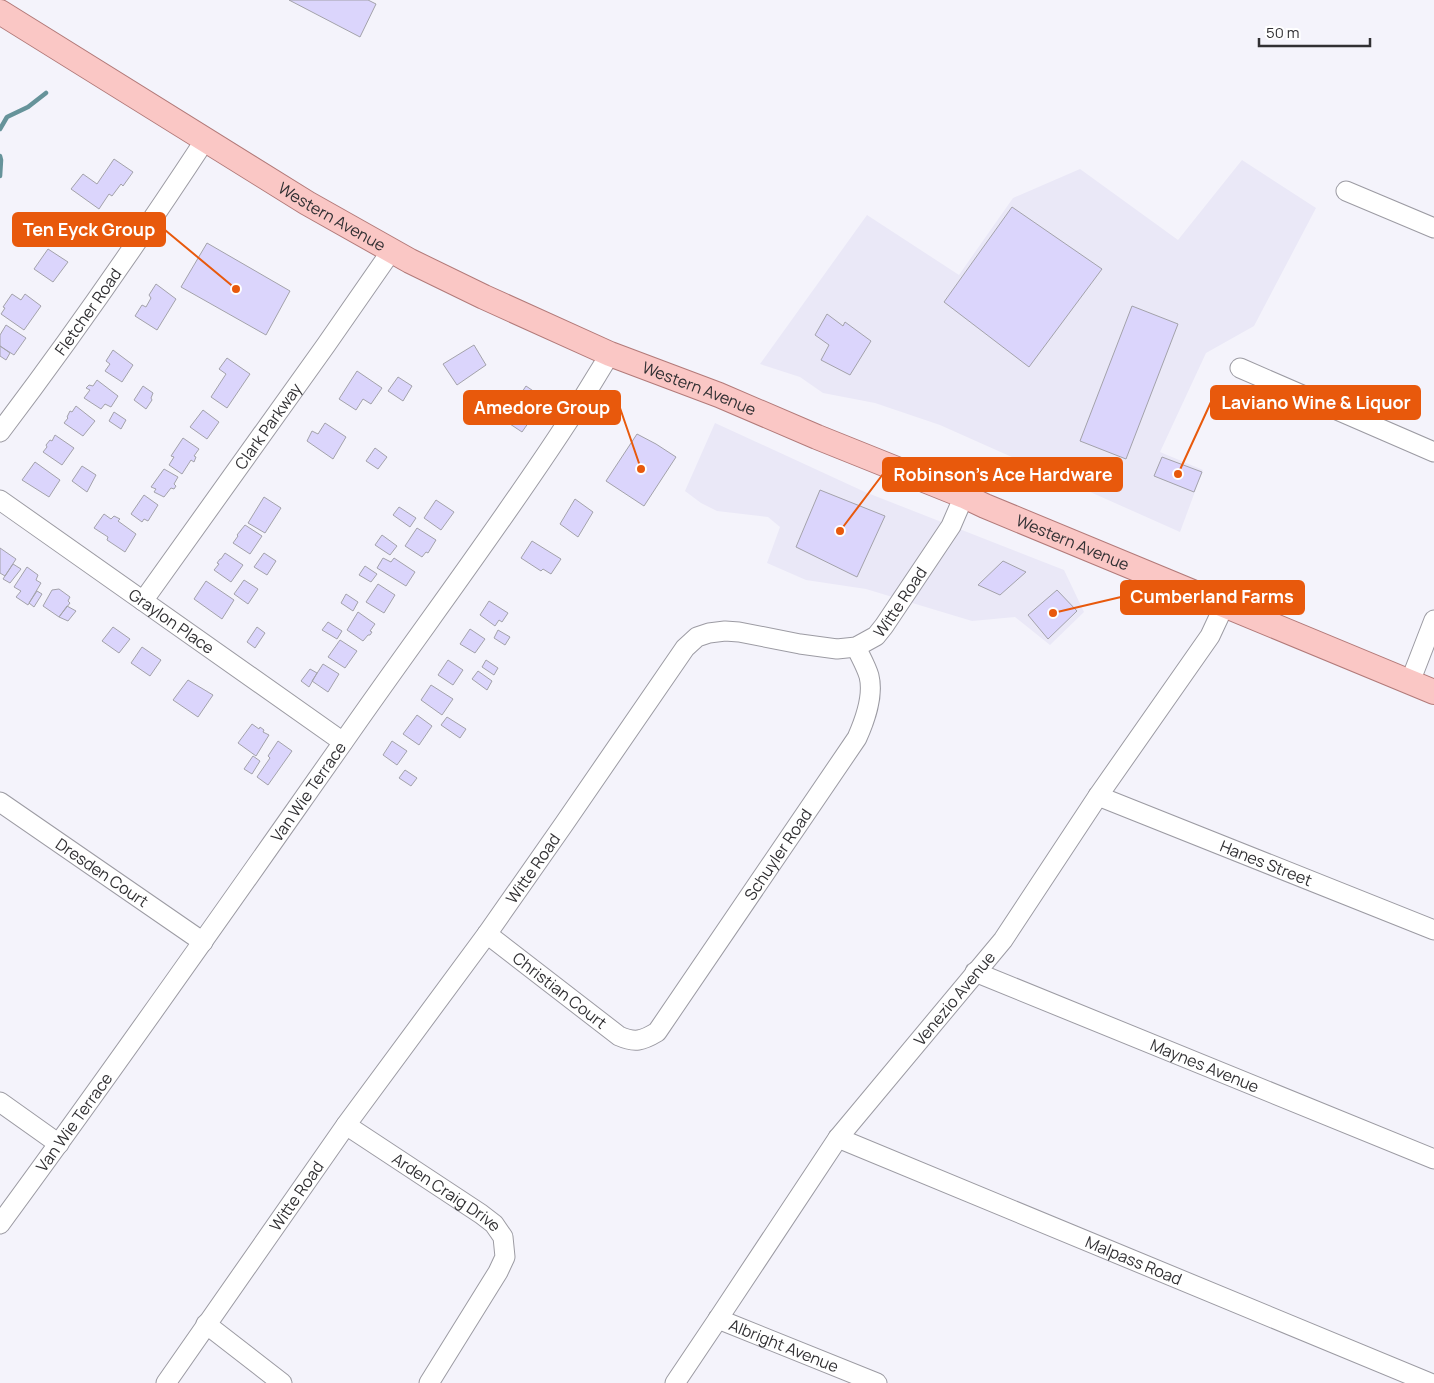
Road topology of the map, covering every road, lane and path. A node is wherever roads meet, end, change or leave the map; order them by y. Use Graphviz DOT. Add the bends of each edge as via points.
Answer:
graph roads {
  1 [pos="0,12"];
  2 [pos="205,140"];
  3 [pos="1346,191"];
  4 [pos="1434,228"];
  5 [pos="392,250"];
  6 [pos="610,354"];
  7 [pos="1240,368"];
  8 [pos="0,432"];
  9 [pos="1434,452"];
  10 [pos="964,496"];
  11 [pos="0,500"];
  12 [pos="143,601"];
  13 [pos="1224,606"];
  14 [pos="1434,620"];
  15 [pos="856,647"];
  16 [pos="1410,682"];
  17 [pos="1434,692"];
  18 [pos="343,742"];
  19 [pos="1098,796"];
  20 [pos="0,802"];
  21 [pos="1434,930"];
  22 [pos="486,934"];
  23 [pos="203,942"];
  24 [pos="976,972"];
  25 [pos="638,1041"];
  26 [pos="0,1102"];
  27 [pos="346,1125"];
  28 [pos="838,1138"];
  29 [pos="59,1144"];
  30 [pos="1434,1159"];
  31 [pos="0,1224"];
  32 [pos="718,1319"];
  33 [pos="206,1324"];
  34 [pos="166,1383"];
  35 [pos="282,1383"];
  36 [pos="429,1383"];
  37 [pos="675,1383"];
  38 [pos="877,1383"];
  39 [pos="1430,1383"];
  1 -- 2 [label="main road, Western Avenue"];
  2 -- 5 [label="main road, Western Avenue"];
  2 -- 8 [label="street, Fletcher Road" via="84,317"];
  3 -- 4 [label="street"];
  5 -- 6 [label="main road, Western Avenue" via="484,297"];
  5 -- 12 [label="street, Clark Parkway"];
  6 -- 10 [label="main road, Western Avenue" via="719,395"];
  6 -- 18 [label="street, Van Wie Terrace" via="548,451"];
  7 -- 9 [label="street"];
  10 -- 13 [label="main road, Western Avenue"];
  10 -- 15 [label="street, Witte Road" via="951,526 884,626 876,636"];
  11 -- 12 [label="street, Graylon Place"];
  12 -- 18 [label="street, Graylon Place"];
  13 -- 16 [label="main road, Western Avenue"];
  13 -- 19 [label="street, Venezio Avenue" via="1210,636"];
  14 -- 16 [label="street"];
  15 -- 22 [label="street, Witte Road" via="820,648 724,631 698,637 685,648"];
  15 -- 25 [label="street, Schuyler Road" via="869,677 870,694 857,738 657,1032"];
  16 -- 17 [label="main road, Western Avenue"];
  18 -- 23 [label="street, Van Wie Terrace"];
  19 -- 21 [label="street, Hanes Street"];
  19 -- 24 [label="street, Venezio Avenue" via="1003,940"];
  20 -- 23 [label="street, Dresden Court"];
  22 -- 25 [label="street, Christian Court" via="619,1036"];
  22 -- 27 [label="street, Witte Road"];
  23 -- 29 [label="street, Van Wie Terrace"];
  24 -- 28 [label="street, Venezio Avenue"];
  24 -- 30 [label="street, Maynes Avenue"];
  26 -- 29 [label="street"];
  27 -- 33 [label="street, Witte Road"];
  27 -- 36 [label="street, Arden Craig Drive" via="481,1214 503,1237 505,1257 498,1272"];
  28 -- 32 [label="street, Venezio Avenue"];
  28 -- 39 [label="street, Malpass Road"];
  29 -- 31 [label="street, Van Wie Terrace"];
  32 -- 37 [label="street, Venezio Avenue"];
  32 -- 38 [label="street, Albright Avenue"];
  33 -- 34 [label="street, Witte Road"];
  33 -- 35 [label="street"];
}
